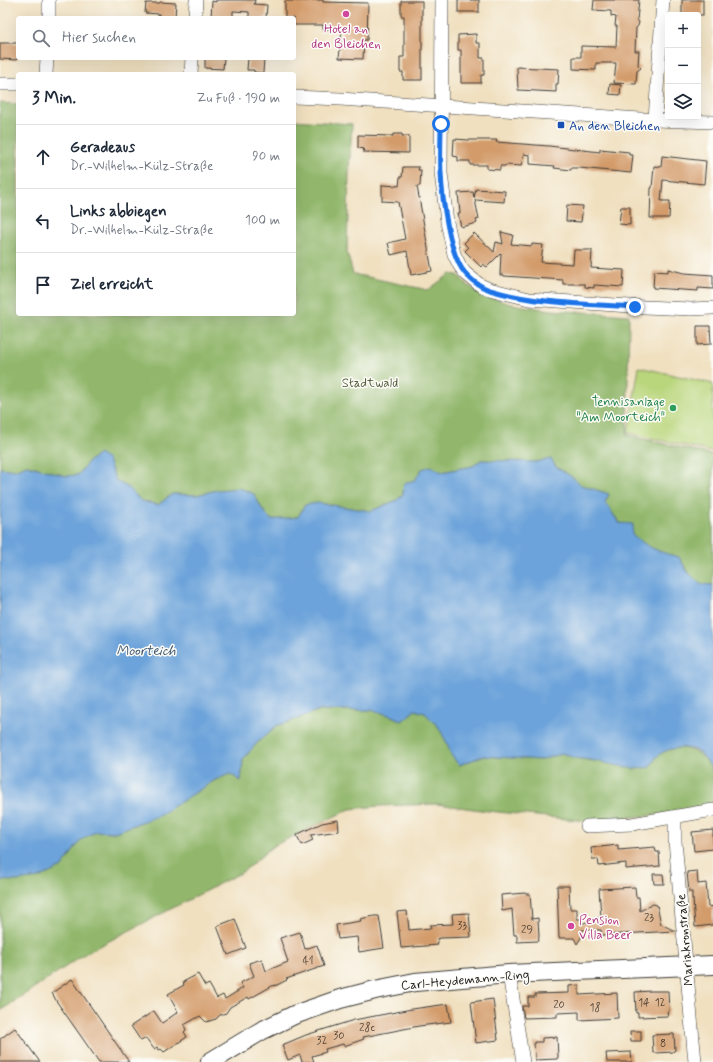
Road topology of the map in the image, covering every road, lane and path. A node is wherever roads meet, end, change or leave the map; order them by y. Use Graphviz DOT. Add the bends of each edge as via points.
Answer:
graph roads {
  1 [pos="49,0"];
  2 [pos="196,0"];
  3 [pos="442,0"];
  4 [pos="663,0"];
  5 [pos="48,16"];
  6 [pos="195,16"];
  7 [pos="47,60"];
  8 [pos="192,60"];
  9 [pos="46,72"];
  10 [pos="191,72"];
  11 [pos="0,84"];
  12 [pos="16,84"];
  13 [pos="296,97"];
  14 [pos="442,106"];
  15 [pos="655,120"];
  16 [pos="713,122"];
  17 [pos="713,308"];
  18 [pos="713,810"];
  19 [pos="675,818"];
  20 [pos="587,826"];
  21 [pos="713,964"];
  22 [pos="686,966"];
  23 [pos="509,974"];
  24 [pos="210,1062"];
  25 [pos="523,1062"];
  26 [pos="695,1062"];
  1 -- 5 [label="street"];
  2 -- 6 [label="street"];
  3 -- 14 [label="street"];
  4 -- 15 [label="street"];
  7 -- 9 [label="street"];
  8 -- 10 [label="street"];
  11 -- 12 [label="street"];
  13 -- 14 [label="street"];
  14 -- 15 [label="street"];
  14 -- 17 [label="street" via="441,174 447,222 456,259 472,279 489,290 529,299 644,307"];
  15 -- 16 [label="street"];
  18 -- 19 [label="street"];
  19 -- 20 [label="street" via="632,824"];
  19 -- 22 [label="street, Mariakronstraße"];
  21 -- 22 [label="main road, Carl-Heydemann-Ring"];
  22 -- 23 [label="main road, Carl-Heydemann-Ring"];
  22 -- 26 [label="street, Mariakronstraße"];
  23 -- 24 [label="main road, Carl-Heydemann-Ring" via="415,982 340,999 294,1015 261,1031"];
  23 -- 25 [label="street"];
}
